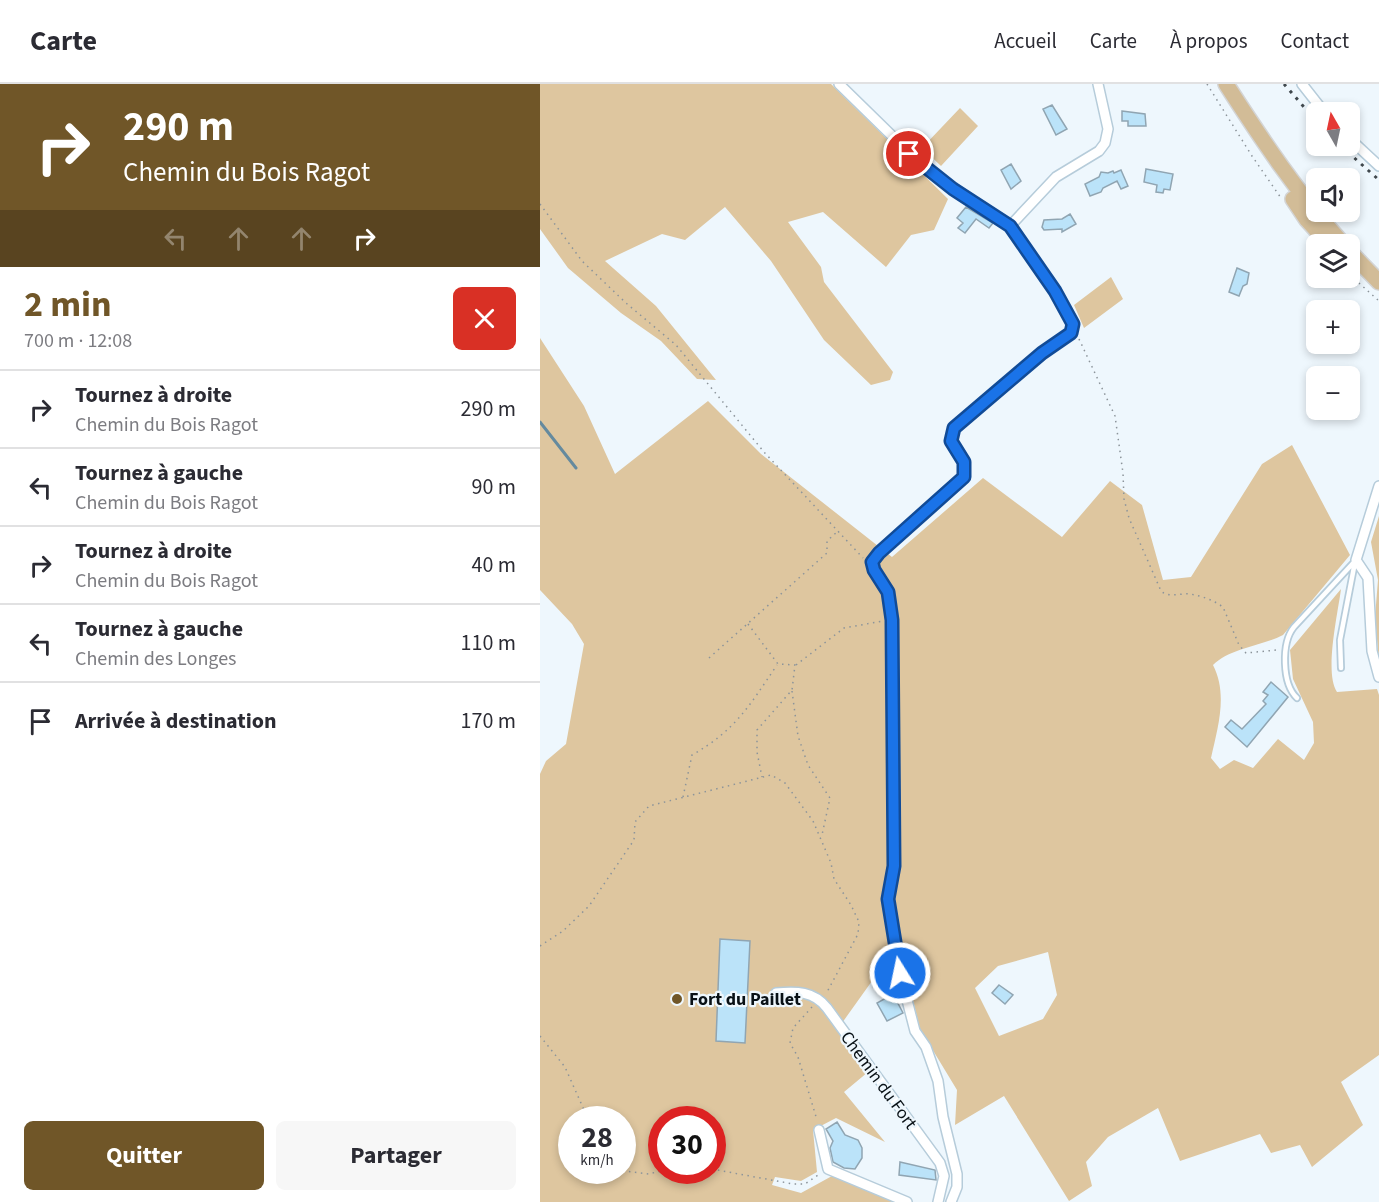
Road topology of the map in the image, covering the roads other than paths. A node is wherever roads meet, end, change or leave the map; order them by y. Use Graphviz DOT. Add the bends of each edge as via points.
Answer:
graph roads {
  1 [pos="839,84"];
  2 [pos="1098,84"];
  3 [pos="1217,84"];
  4 [pos="1226,84"];
  5 [pos="1302,84"];
  6 [pos="1316,102"];
  7 [pos="1360,148"];
  8 [pos="1379,166"];
  9 [pos="1010,226"];
  10 [pos="1319,234"];
  11 [pos="1334,234"];
  12 [pos="1360,262"];
  13 [pos="1360,276"];
  14 [pos="1379,282"];
  15 [pos="1379,294"];
  16 [pos="1379,486"];
  17 [pos="1356,560"];
  18 [pos="1341,668"];
  19 [pos="1379,677"];
  20 [pos="1297,698"];
  21 [pos="776,993"];
  22 [pos="819,1130"];
  23 [pos="906,1202"];
  24 [pos="938,1202"];
  25 [pos="951,1202"];
  1 -- 9 [label="street" via="928,171"];
  2 -- 9 [label="street" via="1108,129 1106,143 1056,177"];
  3 -- 10 [label="main road" via="1306,220"];
  4 -- 11 [label="main road" via="1273,156"];
  5 -- 6 [label="street"];
  7 -- 8 [label="street"];
  9 -- 25 [label="street" via="1070,316 1071,333 954,428 951,441 964,462 964,477 873,559 888,592 892,620 894,866 888,899 900,973 915,1031 926,1047 941,1098 957,1174"];
  12 -- 14 [label="main road"];
  13 -- 15 [label="main road"];
  16 -- 17 [label="street"];
  17 -- 18 [label="lane" via="1340,640"];
  17 -- 19 [label="street" via="1368,578 1372,651"];
  17 -- 20 [label="lane" via="1288,636 1285,649 1290,691"];
  21 -- 24 [label="street, Chemin du Fort" via="794,991 820,1000 940,1163 944,1176"];
  22 -- 23 [label="street" via="828,1170"];
}
